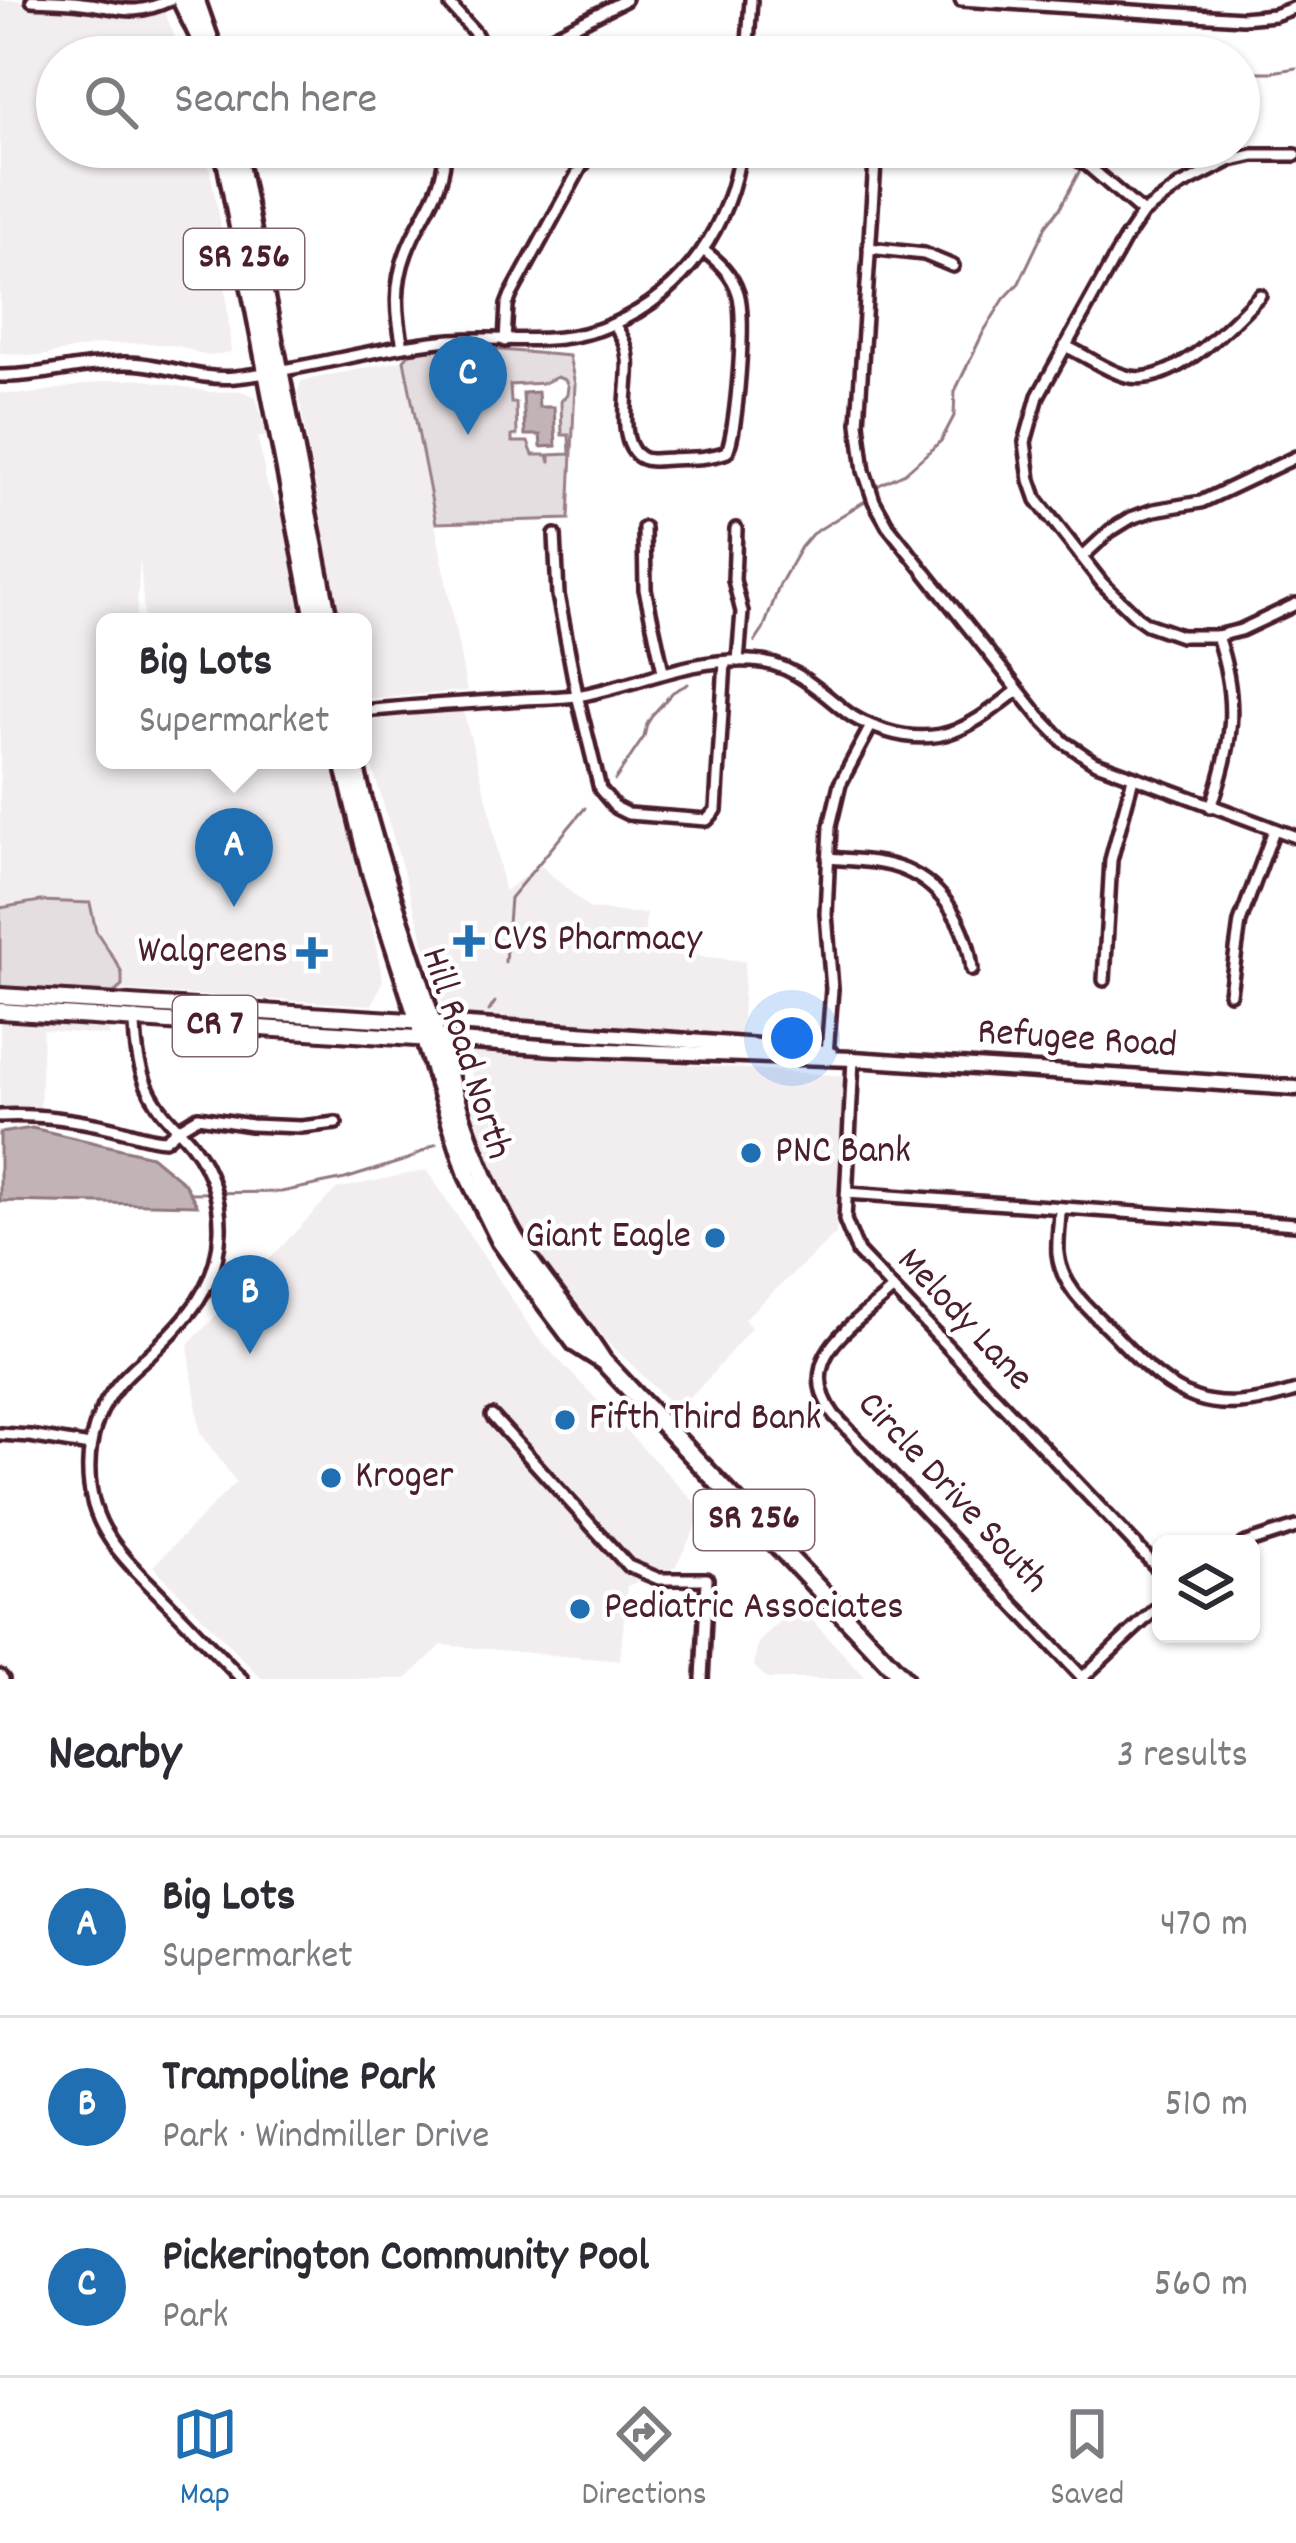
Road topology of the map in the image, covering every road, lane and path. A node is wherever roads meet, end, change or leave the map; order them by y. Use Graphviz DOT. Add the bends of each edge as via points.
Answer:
graph roads {
  1 [pos="32,0"];
  2 [pos="170,0"];
  3 [pos="181,0"];
  4 [pos="196,0"];
  5 [pos="591,0"];
  6 [pos="625,0"];
  7 [pos="751,0"];
  8 [pos="961,0"];
  9 [pos="1003,2"];
  10 [pos="451,6"];
  11 [pos="1135,6"];
  12 [pos="1296,7"];
  13 [pos="599,13"];
  14 [pos="198,36"];
  15 [pos="209,36"];
  16 [pos="477,36"];
  17 [pos="554,36"];
  18 [pos="748,36"];
  19 [pos="1260,155"];
  20 [pos="1296,155"];
  21 [pos="228,168"];
  22 [pos="239,168"];
  23 [pos="442,168"];
  24 [pos="580,168"];
  25 [pos="736,168"];
  26 [pos="875,168"];
  27 [pos="1091,168"];
  28 [pos="1215,168"];
  29 [pos="1144,213"];
  30 [pos="869,248"];
  31 [pos="704,250"];
  32 [pos="952,266"];
  33 [pos="1260,295"];
  34 [pos="614,324"];
  35 [pos="505,341"];
  36 [pos="403,346"];
  37 [pos="1065,346"];
  38 [pos="272,371"];
  39 [pos="0,376"];
  40 [pos="1296,457"];
  41 [pos="644,528"];
  42 [pos="736,529"];
  43 [pos="555,535"];
  44 [pos="1083,556"];
  45 [pos="1296,604"];
  46 [pos="313,613"];
  47 [pos="326,613"];
  48 [pos="1217,636"];
  49 [pos="732,661"];
  50 [pos="663,671"];
  51 [pos="1018,690"];
  52 [pos="577,695"];
  53 [pos="372,710"];
  54 [pos="871,726"];
  55 [pos="346,769"];
  56 [pos="356,769"];
  57 [pos="1133,778"];
  58 [pos="1210,806"];
  59 [pos="1274,830"];
  60 [pos="1296,837"];
  61 [pos="828,858"];
  62 [pos="973,970"];
  63 [pos="1104,980"];
  64 [pos="1231,993"];
  65 [pos="0,996"];
  66 [pos="0,1011"];
  67 [pos="135,1017"];
  68 [pos="428,1031"];
  69 [pos="827,1056"];
  70 [pos="854,1059"];
  71 [pos="1296,1088"];
  72 [pos="0,1116"];
  73 [pos="335,1123"];
  74 [pos="178,1129"];
  75 [pos="847,1193"];
  76 [pos="1060,1208"];
  77 [pos="1296,1224"];
  78 [pos="893,1289"];
  79 [pos="1296,1391"];
  80 [pos="492,1416"];
  81 [pos="0,1434"];
  82 [pos="90,1446"];
  83 [pos="1296,1528"];
  84 [pos="1260,1539"];
  85 [pos="1152,1562"];
  86 [pos="1152,1613"];
  87 [pos="242,1679"];
  88 [pos="702,1679"];
  89 [pos="904,1679"];
  90 [pos="1082,1679"];
  1 -- 2 [label="street" via="146,11"];
  3 -- 14 [label="highway"];
  4 -- 15 [label="highway"];
  5 -- 13 [label="street"];
  6 -- 13 [label="street"];
  7 -- 18 [label="street"];
  8 -- 9 [label="street"];
  9 -- 11 [label="street"];
  10 -- 16 [label="street"];
  11 -- 12 [label="street" via="1242,18"];
  13 -- 17 [label="street"];
  19 -- 20 [label="street"];
  21 -- 38 [label="highway, SR 256"];
  22 -- 38 [label="highway, SR 256"];
  23 -- 36 [label="street" via="397,286"];
  24 -- 35 [label="street" via="507,305"];
  25 -- 31 [label="street"];
  26 -- 30 [label="street"];
  27 -- 29 [label="street"];
  28 -- 29 [label="street"];
  29 -- 37 [label="street"];
  30 -- 32 [label="street"];
  30 -- 51 [label="street" via="858,423 867,483 888,526"];
  31 -- 34 [label="street" via="658,298"];
  31 -- 34 [label="street" via="725,268 740,302 727,452 654,460 634,451 626,428 628,357"];
  33 -- 37 [label="street" via="1184,363 1153,377 1118,374"];
  34 -- 35 [label="street" via="569,338"];
  35 -- 36 [label="street"];
  36 -- 38 [label="street"];
  37 -- 44 [label="street" via="1033,407 1025,455 1036,500"];
  38 -- 39 [label="street" via="232,378 108,362"];
  38 -- 46 [label="highway, SR 256"];
  38 -- 47 [label="highway, SR 256"];
  40 -- 44 [label="street" via="1201,502 1131,518"];
  41 -- 50 [label="street" via="645,589"];
  42 -- 49 [label="street" via="742,612"];
  43 -- 52 [label="street"];
  44 -- 48 [label="street" via="1147,624 1181,636"];
  45 -- 48 [label="street"];
  48 -- 58 [label="street" via="1231,734"];
  49 -- 50 [label="street"];
  49 -- 52 [label="street" via="716,810 707,820 616,808 600,789"];
  49 -- 54 [label="street" via="796,673"];
  50 -- 52 [label="street"];
  51 -- 54 [label="street" via="944,735"];
  51 -- 57 [label="street" via="1064,742"];
  52 -- 53 [label="street"];
  54 -- 61 [label="street" via="840,784"];
  55 -- 68 [label="highway, Hill Road North" via="370,874"];
  56 -- 68 [label="highway, Hill Road North"];
  57 -- 58 [label="street"];
  57 -- 63 [label="street" via="1111,860"];
  58 -- 59 [label="street"];
  59 -- 60 [label="street"];
  59 -- 64 [label="street" via="1240,922"];
  61 -- 62 [label="street" via="901,868 932,887 963,929"];
  61 -- 69 [label="street"];
  65 -- 68 [label="main road, Refugee Road / CR 7"];
  66 -- 67 [label="main road, Refugee Road / CR 7"];
  67 -- 68 [label="main road, Refugee Road / CR 7" via="274,1030 314,1022"];
  67 -- 74 [label="street" via="145,1079"];
  68 -- 69 [label="main road, Refugee Road / CR 7" via="555,1048"];
  68 -- 69 [label="main road, Refugee Road" via="640,1037"];
  68 -- 89 [label="highway, Hill Road North / SR 256" via="490,1191 581,1339"];
  69 -- 70 [label="main road, Refugee Road / CR 7"];
  70 -- 71 [label="main road, Refugee Road / CR 7"];
  70 -- 75 [label="street, Melody Lane"];
  72 -- 74 [label="street" via="31,1114 165,1141"];
  73 -- 74 [label="street" via="198,1117"];
  74 -- 82 [label="street" via="216,1194 217,1262 175,1331 113,1391"];
  75 -- 76 [label="street"];
  75 -- 78 [label="street, Melody Lane" via="853,1243"];
  76 -- 77 [label="street"];
  76 -- 79 [label="street" via="1058,1252 1069,1284 1149,1371 1189,1396 1225,1403"];
  78 -- 85 [label="street, Melody Lane"];
  78 -- 90 [label="street, Circle Drive South" via="824,1358 821,1394"];
  80 -- 88 [label="street" via="628,1566 659,1579 707,1579"];
  81 -- 82 [label="street"];
  82 -- 87 [label="street" via="91,1493 112,1543"];
  83 -- 84 [label="street"];
  86 -- 90 [label="street"];
}
